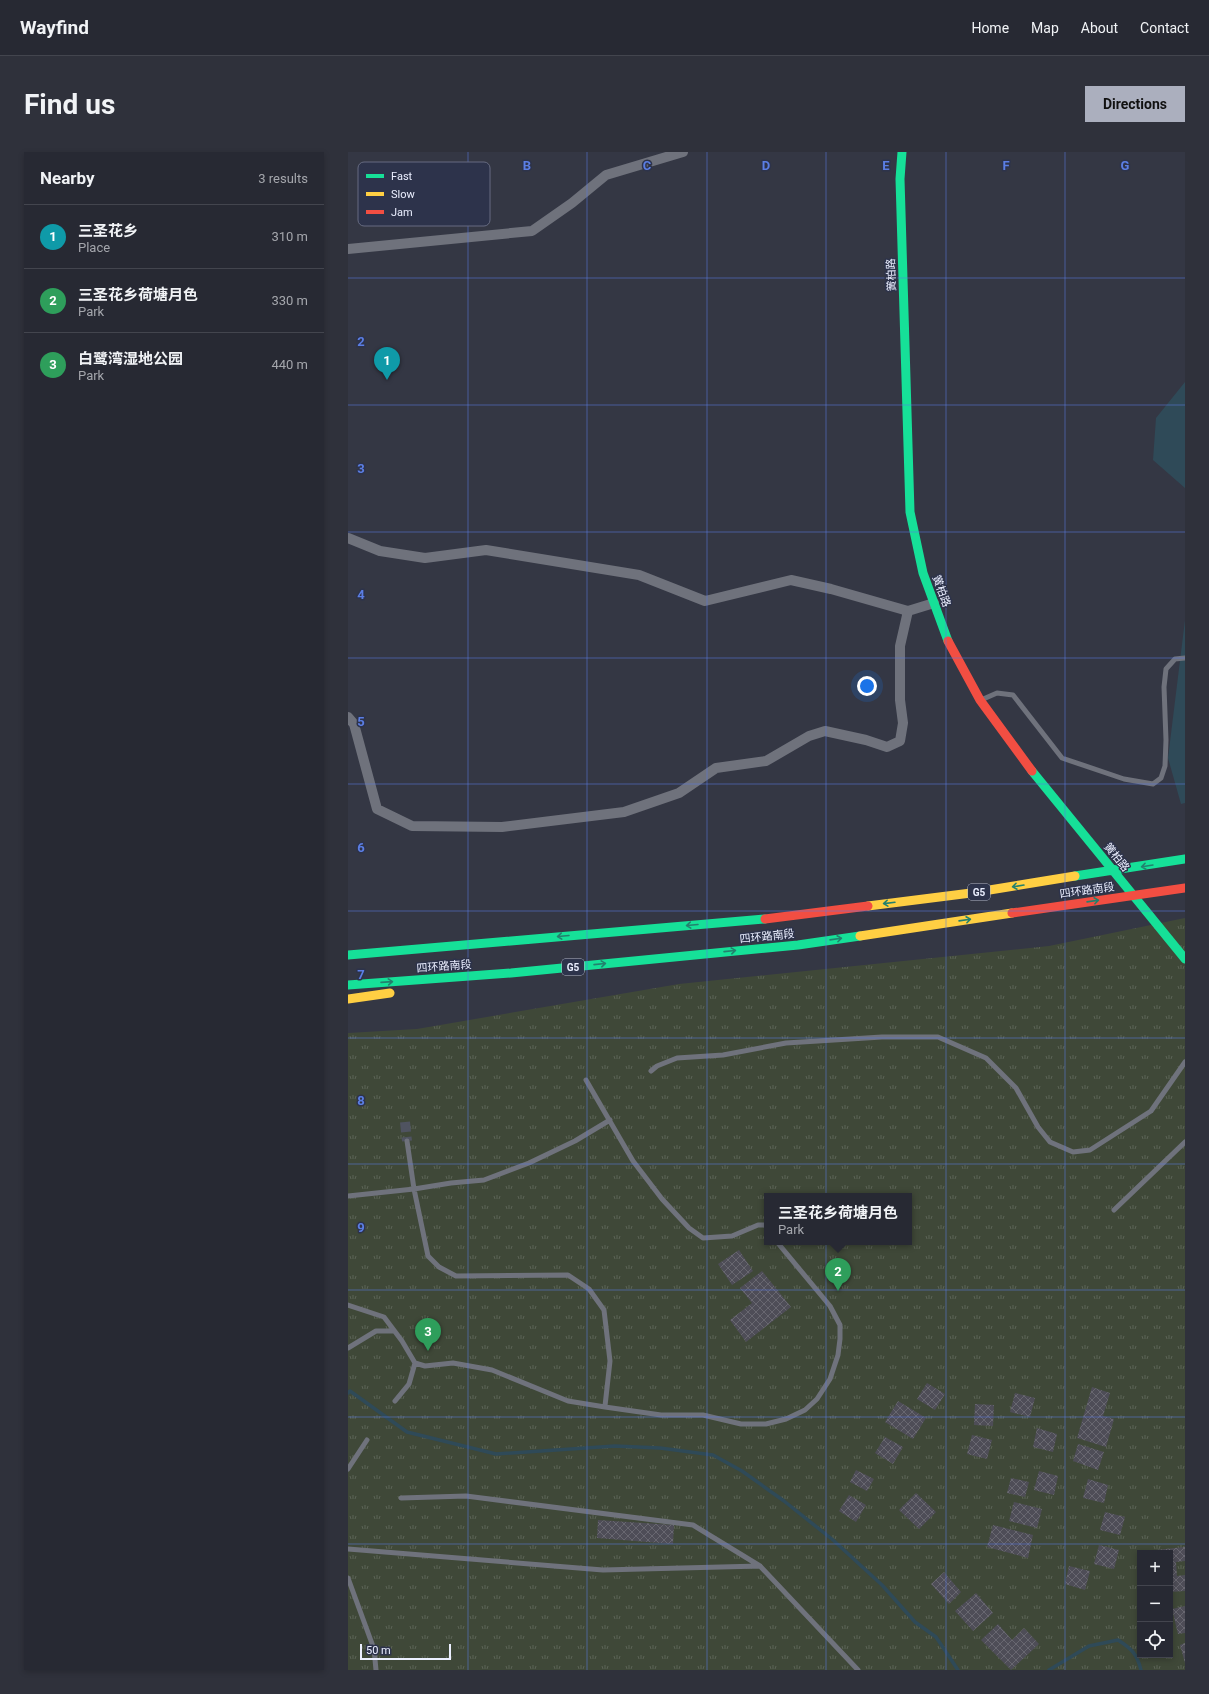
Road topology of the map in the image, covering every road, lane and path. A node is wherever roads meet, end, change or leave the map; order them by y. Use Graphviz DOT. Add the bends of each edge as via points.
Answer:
graph roads {
  1 [pos="683,152"];
  2 [pos="902,152"];
  3 [pos="348,248"];
  4 [pos="348,538"];
  5 [pos="934,603"];
  6 [pos="908,611"];
  7 [pos="1185,658"];
  8 [pos="980,700"];
  9 [pos="348,717"];
  10 [pos="1185,860"];
  11 [pos="1185,888"];
  12 [pos="506,941"];
  13 [pos="380,943"];
  14 [pos="348,955"];
  15 [pos="1185,959"];
  16 [pos="584,966"];
  17 [pos="348,985"];
  18 [pos="419,989"];
  19 [pos="403,991"];
  20 [pos="348,999"];
  21 [pos="1185,1062"];
  22 [pos="651,1071"];
  23 [pos="586,1080"];
  24 [pos="610,1120"];
  25 [pos="407,1141"];
  26 [pos="1185,1142"];
  27 [pos="414,1189"];
  28 [pos="348,1196"];
  29 [pos="1114,1210"];
  30 [pos="764,1225"];
  31 [pos="779,1245"];
  32 [pos="348,1305"];
  33 [pos="394,1331"];
  34 [pos="348,1348"];
  35 [pos="415,1363"];
  36 [pos="395,1401"];
  37 [pos="604,1406"];
  38 [pos="367,1440"];
  39 [pos="348,1469"];
  40 [pos="401,1498"];
  41 [pos="348,1549"];
  42 [pos="760,1566"];
  43 [pos="348,1578"];
  44 [pos="376,1670"];
  45 [pos="858,1670"];
  1 -- 3 [label="street" via="606,175 532,231"];
  2 -- 5 [label="main road, 黉柏路" via="900,179 910,512 923,573"];
  4 -- 6 [label="street" via="380,550 425,558 486,550 640,575 705,601 791,580"];
  5 -- 6 [label="street"];
  5 -- 8 [label="main road, 黉柏路" via="946,638"];
  6 -- 9 [label="street" via="900,646 900,700 903,722 900,741 887,747 825,731 809,736 766,761 716,768 679,793 624,812 502,827 412,826 377,809 354,724"];
  7 -- 8 [label="lane" via="1175,659 1166,669 1165,766 1161,778 1153,784 1124,779 1062,758 1013,695 997,693"];
  8 -- 15 [label="main road, 黉柏路" via="1039,781"];
  10 -- 12 [label="main road, 四环路南段 / G5, one-way" via="971,893 773,918"];
  16 -- 11 [label="main road, 四环路南段 / G5, one-way" via="798,945"];
  12 -- 13 [label="main road"];
  12 -- 14 [label="main road, 四环路南段 / G5"];
  17 -- 16 [label="main road, 四环路南段 / G5, one-way"];
  16 -- 18 [label="main road"];
  19 -- 20 [label="main road"];
  21 -- 22 [label="lane" via="1151,1111 1090,1150 1073,1152 1050,1142 1038,1127 1016,1088 986,1058 938,1037 882,1037 786,1043 723,1054 677,1058"];
  23 -- 24 [label="lane"];
  24 -- 27 [label="lane" via="575,1141 529,1163 484,1180 451,1182"];
  24 -- 30 [label="lane" via="633,1161 662,1200 689,1228 703,1238 732,1236"];
  25 -- 27 [label="lane"];
  26 -- 29 [label="lane"];
  27 -- 28 [label="lane"];
  27 -- 37 [label="lane" via="428,1256 439,1267 456,1276 568,1275 589,1289 604,1310 607,1332 610,1361"];
  31 -- 37 [label="lane" via="830,1306 840,1325 838,1355 830,1380 817,1399 805,1410 786,1419 766,1424 741,1424 703,1415 662,1415"];
  32 -- 33 [label="lane" via="384,1317"];
  33 -- 34 [label="lane" via="376,1332"];
  33 -- 35 [label="lane"];
  35 -- 36 [label="lane" via="409,1384"];
  35 -- 37 [label="lane" via="425,1366 453,1363 492,1370 568,1401"];
  38 -- 39 [label="lane"];
  40 -- 42 [label="lane" via="466,1496 693,1524"];
  41 -- 42 [label="lane" via="603,1570"];
  42 -- 45 [label="lane"];
  43 -- 44 [label="lane" via="374,1650"];
}
